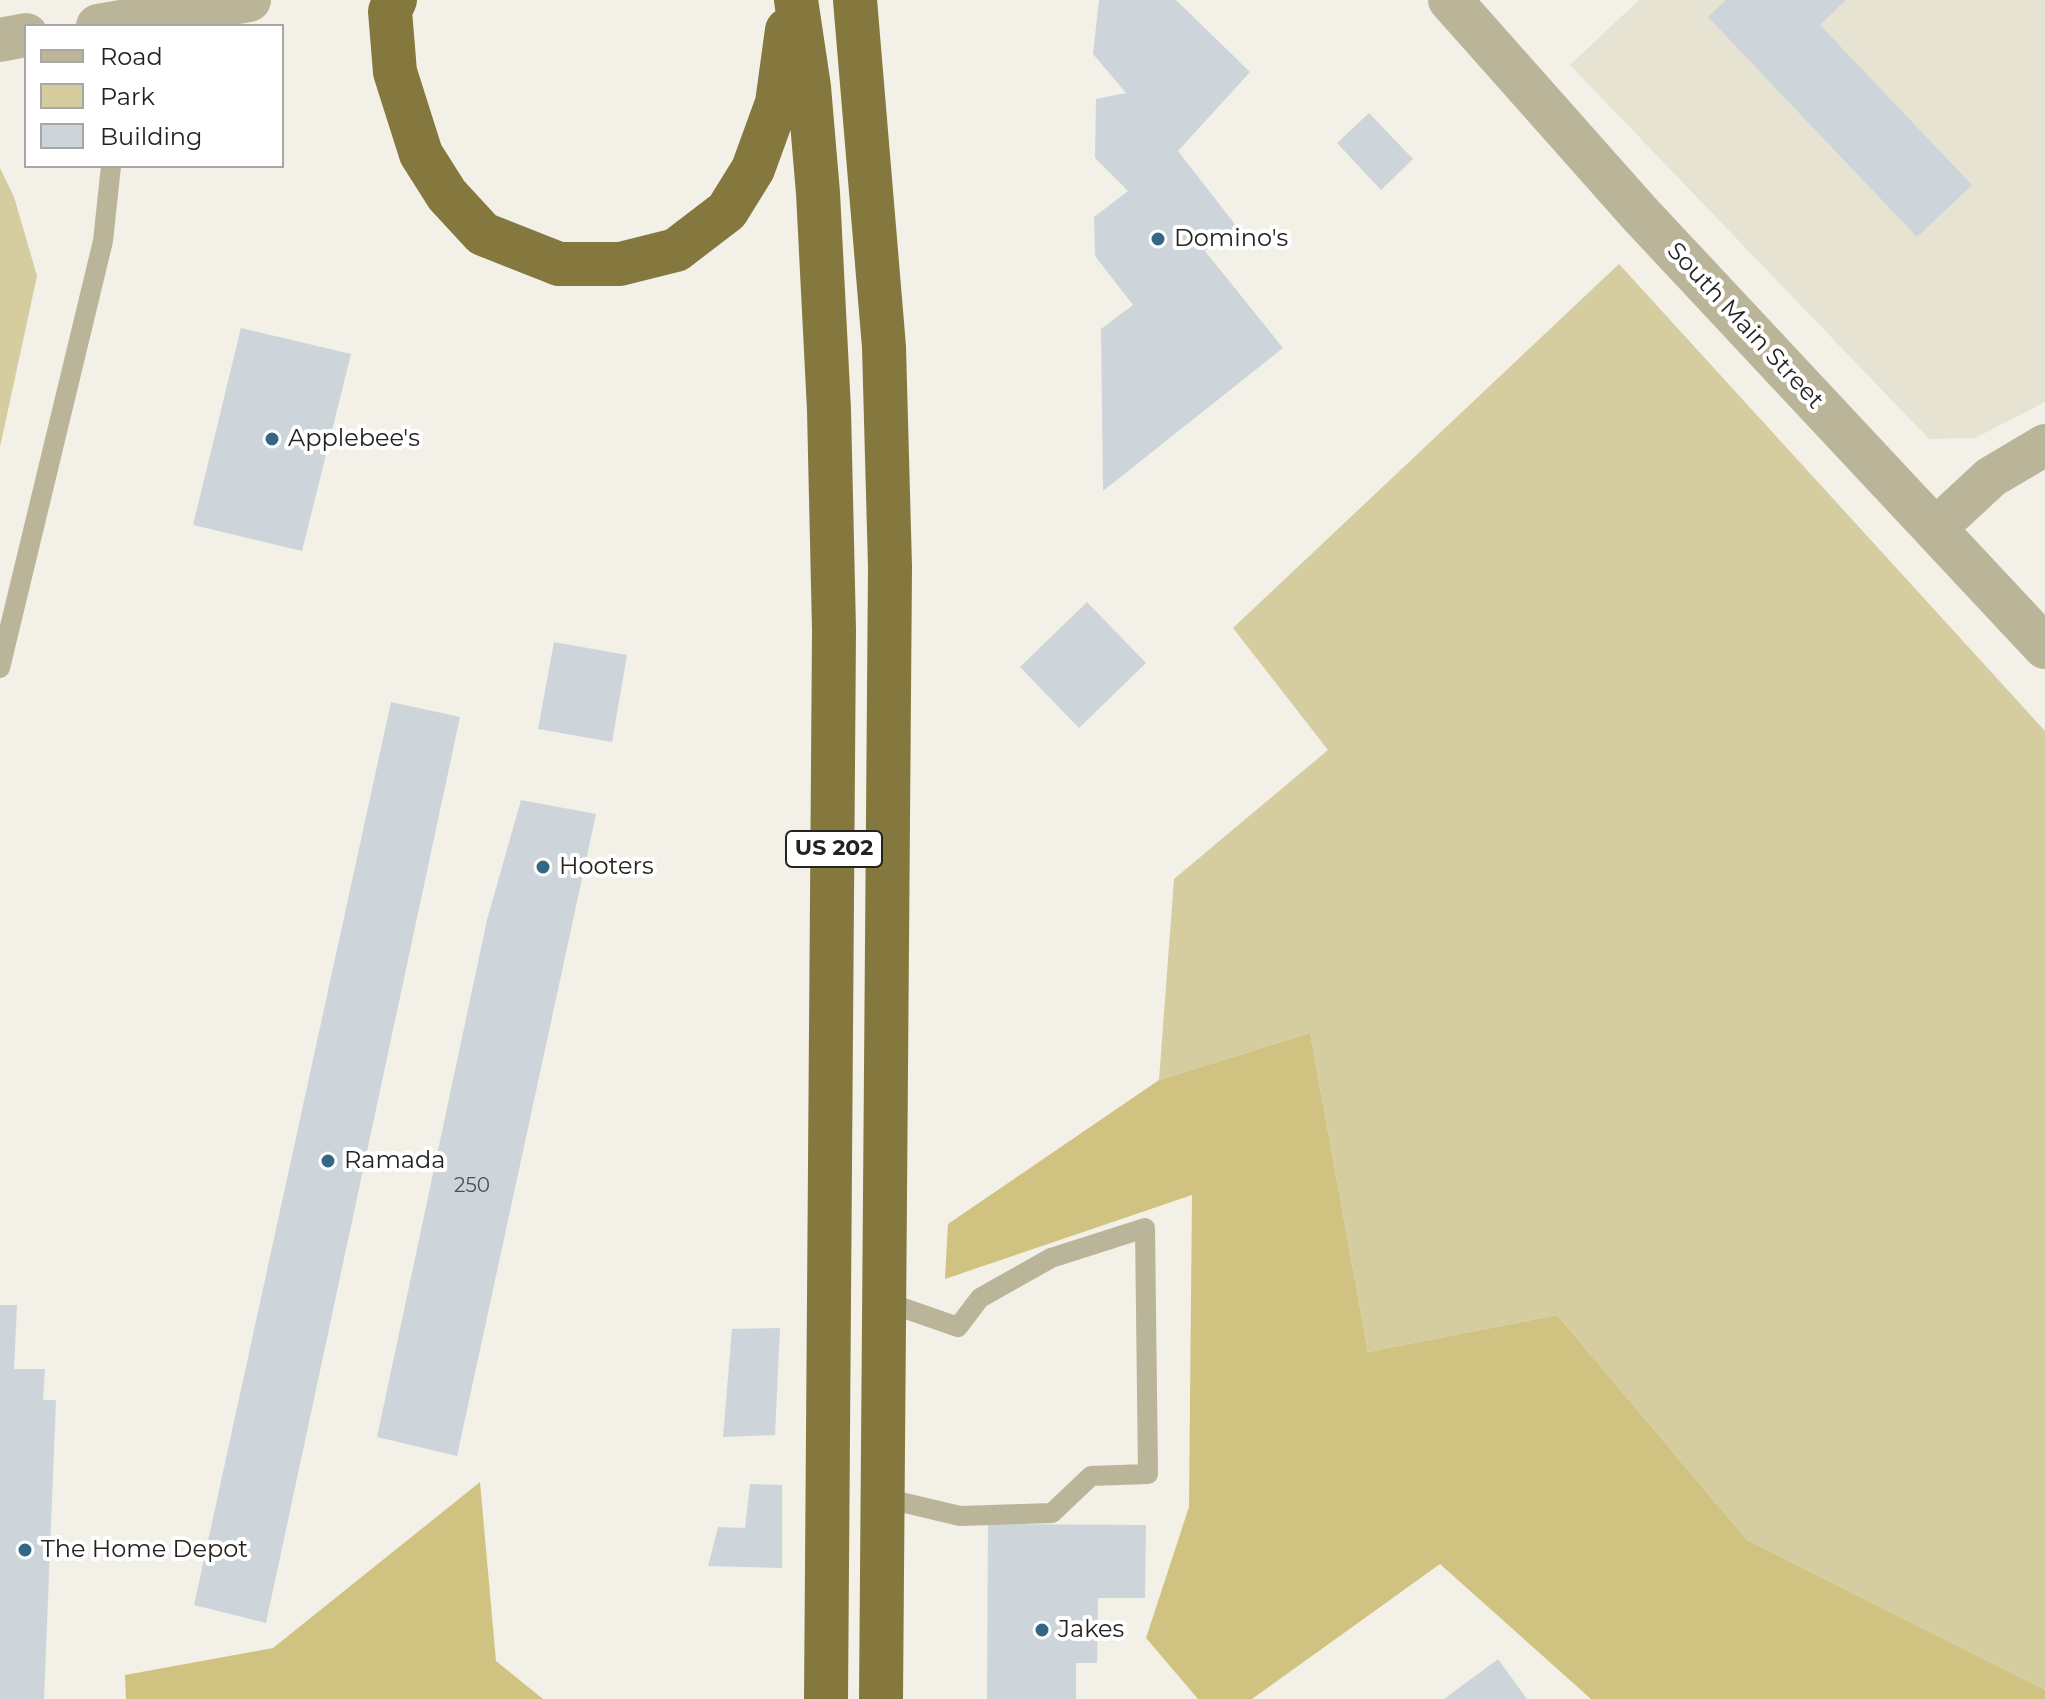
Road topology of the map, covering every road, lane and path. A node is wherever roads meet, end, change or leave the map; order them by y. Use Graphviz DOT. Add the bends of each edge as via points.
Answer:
graph roads {
  1 [pos="91,0"];
  2 [pos="249,0"];
  3 [pos="395,0"];
  4 [pos="793,0"];
  5 [pos="1450,0"];
  6 [pos="858,9"];
  7 [pos="97,24"];
  8 [pos="110,24"];
  9 [pos="24,35"];
  10 [pos="0,40"];
  11 [pos="111,168"];
  12 [pos="2045,445"];
  13 [pos="1936,528"];
  14 [pos="2045,647"];
  15 [pos="0,668"];
  16 [pos="886,1302"];
  17 [pos="884,1498"];
  18 [pos="826,1699"];
  19 [pos="881,1699"];
  1 -- 7 [label="lane"];
  2 -- 8 [label="street"];
  3 -- 4 [label="highway" via="390,11 395,72 421,154 447,195 483,234 559,264 620,264 676,250 727,211 753,169 777,103"];
  4 -- 18 [label="highway, US 202" via="809,87 818,193 834,615"];
  5 -- 13 [label="street, South Main Street" via="1640,214"];
  6 -- 16 [label="highway, US 202" via="884,347 890,567"];
  9 -- 10 [label="street"];
  11 -- 15 [label="lane" via="103,241"];
  12 -- 13 [label="street" via="1991,477"];
  13 -- 14 [label="street, South Main Street"];
  16 -- 17 [label="highway, US 202"];
  16 -- 17 [label="lane" via="958,1327 980,1298 1051,1258 1145,1228 1148,1474 1091,1476 1052,1513 960,1516"];
  17 -- 19 [label="highway, US 202"];
}
